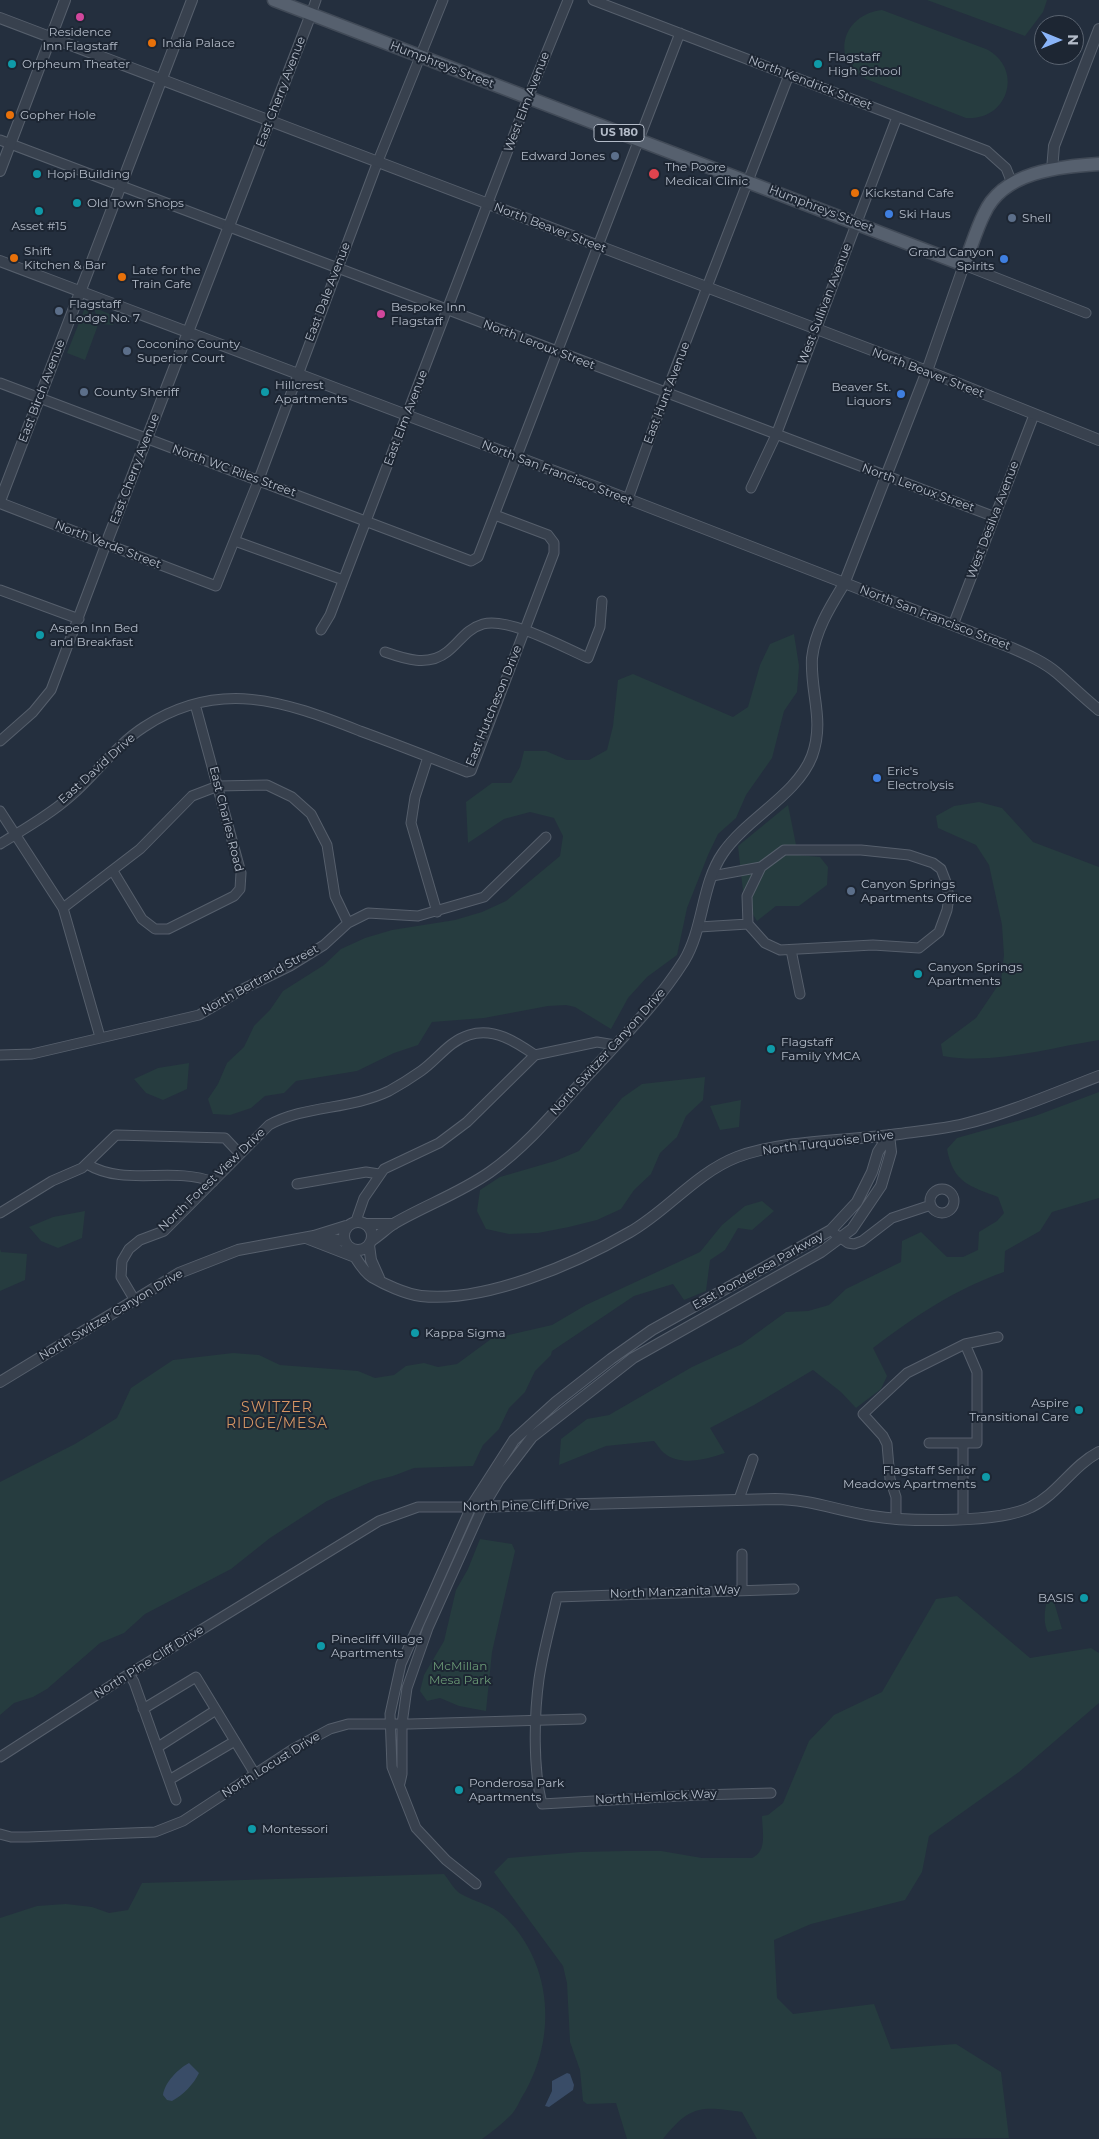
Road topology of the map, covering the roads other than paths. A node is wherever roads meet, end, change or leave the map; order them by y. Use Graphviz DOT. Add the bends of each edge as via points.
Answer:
graph roads {
  1 [pos="66,0"];
  2 [pos="192,0"];
  3 [pos="274,0"];
  4 [pos="316,0"];
  5 [pos="444,0"];
  6 [pos="568,0"];
  7 [pos="593,0"];
  8 [pos="311,14"];
  9 [pos="0,18"];
  10 [pos="1099,29"];
  11 [pos="680,34"];
  12 [pos="51,38"];
  13 [pos="420,56"];
  14 [pos="790,75"];
  15 [pos="161,79"];
  16 [pos="528,98"];
  17 [pos="897,117"];
  18 [pos="270,119"];
  19 [pos="0,140"];
  20 [pos="638,140"];
  21 [pos="10,144"];
  22 [pos="378,161"];
  23 [pos="1099,164"];
  24 [pos="1052,170"];
  25 [pos="0,171"];
  26 [pos="748,182"];
  27 [pos="1012,183"];
  28 [pos="121,186"];
  29 [pos="488,204"];
  30 [pos="856,222"];
  31 [pos="229,227"];
  32 [pos="597,246"];
  33 [pos="0,262"];
  34 [pos="964,265"];
  35 [pos="337,267"];
  36 [pos="707,288"];
  37 [pos="80,292"];
  38 [pos="447,310"];
  39 [pos="1086,313"];
  40 [pos="816,330"];
  41 [pos="187,333"];
  42 [pos="557,352"];
  43 [pos="927,371"];
  44 [pos="297,373"];
  45 [pos="0,384"];
  46 [pos="666,393"];
  47 [pos="39,398"];
  48 [pos="1034,415"];
  49 [pos="407,416"];
  50 [pos="776,435"];
  51 [pos="146,439"];
  52 [pos="1099,440"];
  53 [pos="518,458"];
  54 [pos="886,476"];
  55 [pos="259,479"];
  56 [pos="752,488"];
  57 [pos="628,499"];
  58 [pos="0,502"];
  59 [pos="495,515"];
  60 [pos="994,517"];
  61 [pos="366,521"];
  62 [pos="235,541"];
  63 [pos="106,544"];
  64 [pos="342,580"];
  65 [pos="844,584"];
  66 [pos="216,586"];
  67 [pos="0,590"];
  68 [pos="602,601"];
  69 [pos="79,619"];
  70 [pos="953,625"];
  71 [pos="322,630"];
  72 [pos="524,631"];
  73 [pos="385,652"];
  74 [pos="195,704"];
  75 [pos="1099,710"];
  76 [pos="0,741"];
  77 [pos="428,757"];
  78 [pos="218,786"];
  79 [pos="0,811"];
  80 [pos="16,834"];
  81 [pos="546,837"];
  82 [pos="0,844"];
  83 [pos="761,867"];
  84 [pos="113,871"];
  85 [pos="712,876"];
  86 [pos="63,908"];
  87 [pos="437,912"];
  88 [pos="348,923"];
  89 [pos="748,924"];
  90 [pos="699,927"];
  91 [pos="791,950"];
  92 [pos="800,994"];
  93 [pos="100,1037"];
  94 [pos="615,1045"];
  95 [pos="0,1055"];
  96 [pos="535,1055"];
  97 [pos="1099,1076"];
  98 [pos="889,1135"];
  99 [pos="240,1154"];
  100 [pos="87,1164"];
  101 [pos="379,1174"];
  102 [pos="212,1182"];
  103 [pos="297,1184"];
  104 [pos="931,1205"];
  105 [pos="0,1213"];
  106 [pos="356,1221"];
  107 [pos="367,1224"];
  108 [pos="394,1224"];
  109 [pos="346,1226"];
  110 [pos="831,1230"];
  111 [pos="309,1237"];
  112 [pos="840,1238"];
  113 [pos="370,1243"];
  114 [pos="347,1244"];
  115 [pos="356,1257"];
  116 [pos="379,1278"];
  117 [pos="134,1299"];
  118 [pos="998,1337"];
  119 [pos="965,1344"];
  120 [pos="0,1382"];
  121 [pos="527,1427"];
  122 [pos="535,1435"];
  123 [pos="929,1443"];
  124 [pos="963,1443"];
  125 [pos="1099,1452"];
  126 [pos="753,1459"];
  127 [pos="739,1499"];
  128 [pos="471,1507"];
  129 [pos="482,1508"];
  130 [pos="963,1518"];
  131 [pos="896,1519"];
  132 [pos="742,1554"];
  133 [pos="794,1589"];
  134 [pos="742,1590"];
  135 [pos="419,1625"];
  136 [pos="428,1629"];
  137 [pos="129,1674"];
  138 [pos="143,1709"];
  139 [pos="216,1710"];
  140 [pos="581,1719"];
  141 [pos="536,1720"];
  142 [pos="402,1724"];
  143 [pos="391,1725"];
  144 [pos="235,1741"];
  145 [pos="158,1747"];
  146 [pos="0,1757"];
  147 [pos="255,1774"];
  148 [pos="169,1780"];
  149 [pos="400,1782"];
  150 [pos="771,1793"];
  151 [pos="176,1800"];
  152 [pos="0,1834"];
  153 [pos="476,1884"];
  1 -- 12 [label="street"];
  2 -- 15 [label="street, East Birch Avenue"];
  3 -- 8 [label="main road, Humphreys Street / US 180"];
  4 -- 8 [label="street"];
  5 -- 13 [label="street, East Dale Avenue"];
  6 -- 16 [label="street, West Elm Avenue"];
  7 -- 11 [label="street, North Kendrick Street"];
  8 -- 13 [label="main road, Humphreys Street / US 180"];
  8 -- 18 [label="street, East Cherry Avenue"];
  9 -- 12 [label="street, North Beaver Street"];
  10 -- 24 [label="street" via="1054,146"];
  11 -- 14 [label="street, North Kendrick Street"];
  11 -- 20 [label="street"];
  12 -- 15 [label="street, North Beaver Street"];
  12 -- 21 [label="street"];
  13 -- 16 [label="main road, Humphreys Street / US 180"];
  13 -- 22 [label="street, East Dale Avenue"];
  14 -- 17 [label="street, North Kendrick Street"];
  14 -- 26 [label="street, East Hunt Avenue"];
  15 -- 18 [label="street, North Beaver Street"];
  15 -- 28 [label="street, East Birch Avenue"];
  16 -- 20 [label="main road, Humphreys Street / US 180"];
  16 -- 29 [label="street, West Elm Avenue"];
  17 -- 27 [label="street, North Kendrick Street" via="987,151 1006,168"];
  17 -- 30 [label="street, West Sullivan Avenue"];
  18 -- 22 [label="street, North Beaver Street"];
  18 -- 31 [label="street, East Cherry Avenue"];
  19 -- 21 [label="street, North Leroux Street"];
  20 -- 26 [label="main road, Humphreys Street / US 180"];
  20 -- 32 [label="street"];
  21 -- 25 [label="street"];
  21 -- 28 [label="street, North Leroux Street"];
  22 -- 29 [label="street, North Beaver Street"];
  22 -- 35 [label="street, East Dale Avenue"];
  23 -- 24 [label="main road"];
  24 -- 27 [label="main road" via="1026,175"];
  26 -- 30 [label="main road, Humphreys Street / US 180"];
  26 -- 36 [label="street, East Hunt Avenue"];
  27 -- 34 [label="main road" via="984,212"];
  28 -- 31 [label="street, North Leroux Street"];
  28 -- 37 [label="street, East Birch Avenue"];
  29 -- 32 [label="street, North Beaver Street"];
  29 -- 38 [label="street, East Elm Avenue"];
  30 -- 34 [label="main road, Humphreys Street / US 180"];
  30 -- 40 [label="street, West Sullivan Avenue"];
  31 -- 35 [label="street, North Leroux Street"];
  31 -- 41 [label="street, East Cherry Avenue"];
  32 -- 36 [label="street, North Beaver Street"];
  32 -- 42 [label="street"];
  33 -- 37 [label="street, North San Francisco Street"];
  34 -- 39 [label="street, Humphreys Street"];
  34 -- 43 [label="street, North Switzer Canyon Drive"];
  35 -- 38 [label="street, North Leroux Street"];
  35 -- 44 [label="street, East Dale Avenue"];
  36 -- 40 [label="street, North Beaver Street"];
  36 -- 46 [label="street, East Hunt Avenue"];
  37 -- 41 [label="street, North San Francisco Street"];
  37 -- 47 [label="street, East Birch Avenue"];
  38 -- 42 [label="street, North Leroux Street"];
  38 -- 49 [label="street, East Elm Avenue"];
  40 -- 43 [label="street, North Beaver Street"];
  40 -- 50 [label="street, West Sullivan Avenue"];
  41 -- 44 [label="street, North San Francisco Street"];
  41 -- 51 [label="street, East Cherry Avenue"];
  42 -- 46 [label="street, North Leroux Street"];
  42 -- 53 [label="street"];
  43 -- 48 [label="street, North Beaver Street"];
  43 -- 54 [label="street, North Switzer Canyon Drive"];
  44 -- 49 [label="street, North San Francisco Street"];
  44 -- 55 [label="street, East Dale Avenue"];
  45 -- 47 [label="street, North WC Riles Street"];
  46 -- 50 [label="street, North Leroux Street"];
  46 -- 57 [label="street, East Hunt Avenue"];
  47 -- 51 [label="street, North WC Riles Street"];
  47 -- 58 [label="street, East Birch Avenue"];
  48 -- 52 [label="street, North Beaver Street"];
  48 -- 60 [label="street, West Desilva Avenue"];
  49 -- 53 [label="street, North San Francisco Street"];
  49 -- 61 [label="street, East Elm Avenue"];
  50 -- 54 [label="street, North Leroux Street"];
  50 -- 56 [label="street, West Sullivan Avenue"];
  51 -- 55 [label="street, North WC Riles Street"];
  51 -- 63 [label="street, East Cherry Avenue"];
  53 -- 57 [label="street, North San Francisco Street"];
  53 -- 59 [label="street"];
  54 -- 60 [label="street, North Leroux Street"];
  54 -- 65 [label="street, North Switzer Canyon Drive"];
  55 -- 61 [label="street, North WC Riles Street"];
  55 -- 62 [label="street, East Dale Avenue"];
  57 -- 65 [label="street, North San Francisco Street"];
  58 -- 63 [label="street, North Verde Street"];
  59 -- 61 [label="street, North WC Riles Street" via="478,557 467,560"];
  59 -- 72 [label="street, East Hutcheson Drive" via="548,535 554,542 554,553"];
  60 -- 70 [label="street, West Desilva Avenue"];
  61 -- 64 [label="street, East Elm Avenue"];
  62 -- 64 [label="street"];
  62 -- 66 [label="street, East Dale Avenue"];
  63 -- 66 [label="street, North Verde Street"];
  63 -- 69 [label="street, East Cherry Avenue"];
  64 -- 71 [label="street, East Elm Avenue"];
  65 -- 70 [label="street, North San Francisco Street"];
  65 -- 85 [label="street, North Switzer Canyon Drive" via="826,612 812,657 819,724 811,757 800,778 737,835"];
  67 -- 69 [label="street"];
  68 -- 72 [label="street" via="600,627 588,658"];
  69 -- 76 [label="street, East Cherry Avenue" via="51,690"];
  70 -- 75 [label="street, North San Francisco Street" via="1032,656 1057,672"];
  72 -- 73 [label="street" via="499,623 484,624 466,632 447,653 428,661 407,660"];
  72 -- 77 [label="street, East Hutcheson Drive" via="471,771"];
  74 -- 77 [label="street, East David Drive" via="228,698 258,698 304,709"];
  74 -- 78 [label="street, East Charles Road"];
  74 -- 80 [label="street, East David Drive" via="170,712 143,728 71,797"];
  77 -- 87 [label="street" via="415,797 411,824"];
  78 -- 84 [label="street" via="192,796 140,849"];
  78 -- 84 [label="street, East Charles Road" via="241,873 240,889 234,896 168,929 155,929 142,919"];
  78 -- 88 [label="street" via="267,785 292,797 311,814 327,844 335,896"];
  79 -- 80 [label="street"];
  80 -- 82 [label="street, East David Drive"];
  80 -- 86 [label="street"];
  81 -- 87 [label="street, North Bertrand Street" via="484,897"];
  83 -- 85 [label="street"];
  83 -- 89 [label="street" via="748,896"];
  83 -- 91 [label="street" via="784,850 861,850 909,855 941,869 949,897 947,910 939,932 919,948 873,945"];
  84 -- 86 [label="street"];
  85 -- 90 [label="street, North Switzer Canyon Drive"];
  86 -- 93 [label="street"];
  87 -- 88 [label="street, North Bertrand Street" via="418,916 368,913"];
  88 -- 93 [label="street, North Bertrand Street" via="324,945 290,966 199,1015"];
  89 -- 90 [label="street"];
  89 -- 91 [label="street" via="765,943 780,950"];
  90 -- 94 [label="street, North Switzer Canyon Drive" via="691,950 664,992"];
  91 -- 92 [label="street"];
  93 -- 95 [label="street, North Bertrand Street" via="32,1054"];
  94 -- 96 [label="street" via="597,1042"];
  94 -- 108 [label="street, North Switzer Canyon Drive" via="542,1125 490,1172"];
  96 -- 99 [label="street, North Forest View Drive" via="516,1042 492,1033 469,1035 447,1048 422,1071 370,1099 283,1117 269,1125"];
  96 -- 101 [label="street" via="467,1122 439,1143 389,1165"];
  97 -- 98 [label="street, North Turquoise Drive" via="964,1124"];
  98 -- 110 [label="street, East Ponderosa Parkway" via="878,1152 857,1202"];
  98 -- 112 [label="street, East Ponderosa Parkway" via="891,1157 881,1186 864,1214"];
  98 -- 116 [label="street, North Turquoise Drive" via="770,1148 737,1157 712,1171 631,1232 519,1282 483,1291 421,1296 402,1292"];
  99 -- 100 [label="street" via="225,1138 116,1136"];
  99 -- 102 [label="street, North Forest View Drive"];
  100 -- 102 [label="street" via="100,1171 193,1176"];
  100 -- 105 [label="street"];
  101 -- 103 [label="street" via="366,1172"];
  101 -- 106 [label="street" via="364,1198"];
  102 -- 117 [label="street, North Forest View Drive" via="164,1231 140,1240 129,1249 122,1261 120,1277"];
  104 -- 112 [label="street" via="892,1218 858,1243 851,1245"];
  106 -- 107 [label="street"];
  106 -- 109 [label="street"];
  107 -- 108 [label="street, North Switzer Canyon Drive"];
  107 -- 113 [label="street" via="372,1232"];
  108 -- 113 [label="street, North Switzer Canyon Drive"];
  109 -- 111 [label="street, North Switzer Canyon Drive"];
  109 -- 114 [label="street"];
  110 -- 112 [label="street"];
  110 -- 121 [label="street, East Ponderosa Parkway" via="639,1338"];
  111 -- 114 [label="street, North Switzer Canyon Drive"];
  111 -- 115 [label="street"];
  111 -- 117 [label="street, North Switzer Canyon Drive" via="238,1250 179,1273"];
  112 -- 122 [label="street, East Ponderosa Parkway" via="821,1252 645,1349"];
  113 -- 114 [label="street" via="363,1249"];
  113 -- 116 [label="street" via="371,1260"];
  114 -- 115 [label="street, North Turquoise Drive"];
  115 -- 116 [label="street, North Turquoise Drive" via="366,1272"];
  117 -- 120 [label="street, North Switzer Canyon Drive"];
  118 -- 119 [label="street"];
  119 -- 124 [label="street" via="977,1372 977,1442"];
  119 -- 131 [label="street" via="906,1373 863,1414 887,1444 890,1479 896,1498"];
  121 -- 122 [label="street"];
  121 -- 128 [label="street, East Ponderosa Parkway" via="509,1445"];
  122 -- 129 [label="street, East Ponderosa Parkway" via="498,1480"];
  123 -- 124 [label="street"];
  124 -- 130 [label="street"];
  125 -- 130 [label="street, North Pine Cliff Drive" via="1077,1467 1052,1494 1031,1507 1015,1513"];
  126 -- 127 [label="street"];
  127 -- 129 [label="street, North Pine Cliff Drive"];
  127 -- 131 [label="street, North Pine Cliff Drive" via="802,1500"];
  128 -- 129 [label="street, North Pine Cliff Drive"];
  128 -- 135 [label="street, East Ponderosa Parkway"];
  128 -- 137 [label="street, North Pine Cliff Drive" via="418,1507 379,1520"];
  129 -- 136 [label="street, East Ponderosa Parkway"];
  130 -- 131 [label="street, North Pine Cliff Drive"];
  132 -- 134 [label="street"];
  133 -- 134 [label="street, North Manzanita Way"];
  134 -- 141 [label="street, North Manzanita Way" via="557,1597 539,1679"];
  135 -- 136 [label="street"];
  135 -- 143 [label="street, East Ponderosa Parkway" via="397,1675"];
  136 -- 142 [label="street, East Ponderosa Parkway" via="407,1688"];
  137 -- 138 [label="street"];
  137 -- 146 [label="street, North Pine Cliff Drive"];
  138 -- 139 [label="street" via="196,1677"];
  138 -- 145 [label="street"];
  139 -- 144 [label="street"];
  139 -- 145 [label="street"];
  140 -- 141 [label="street, North Locust Drive"];
  141 -- 142 [label="street, North Locust Drive"];
  141 -- 150 [label="street, North Hemlock Way" via="538,1791 542,1804 698,1794"];
  142 -- 143 [label="street, North Locust Drive"];
  142 -- 149 [label="street, East Ponderosa Parkway"];
  143 -- 147 [label="street, North Locust Drive" via="348,1724 330,1729"];
  143 -- 149 [label="street, East Ponderosa Parkway" via="392,1767"];
  144 -- 147 [label="street"];
  144 -- 148 [label="street"];
  145 -- 148 [label="street"];
  147 -- 152 [label="street, North Locust Drive" via="183,1820 155,1832 28,1837"];
  148 -- 151 [label="street"];
  149 -- 153 [label="street, East Ponderosa Parkway" via="416,1828 446,1860"];
}
